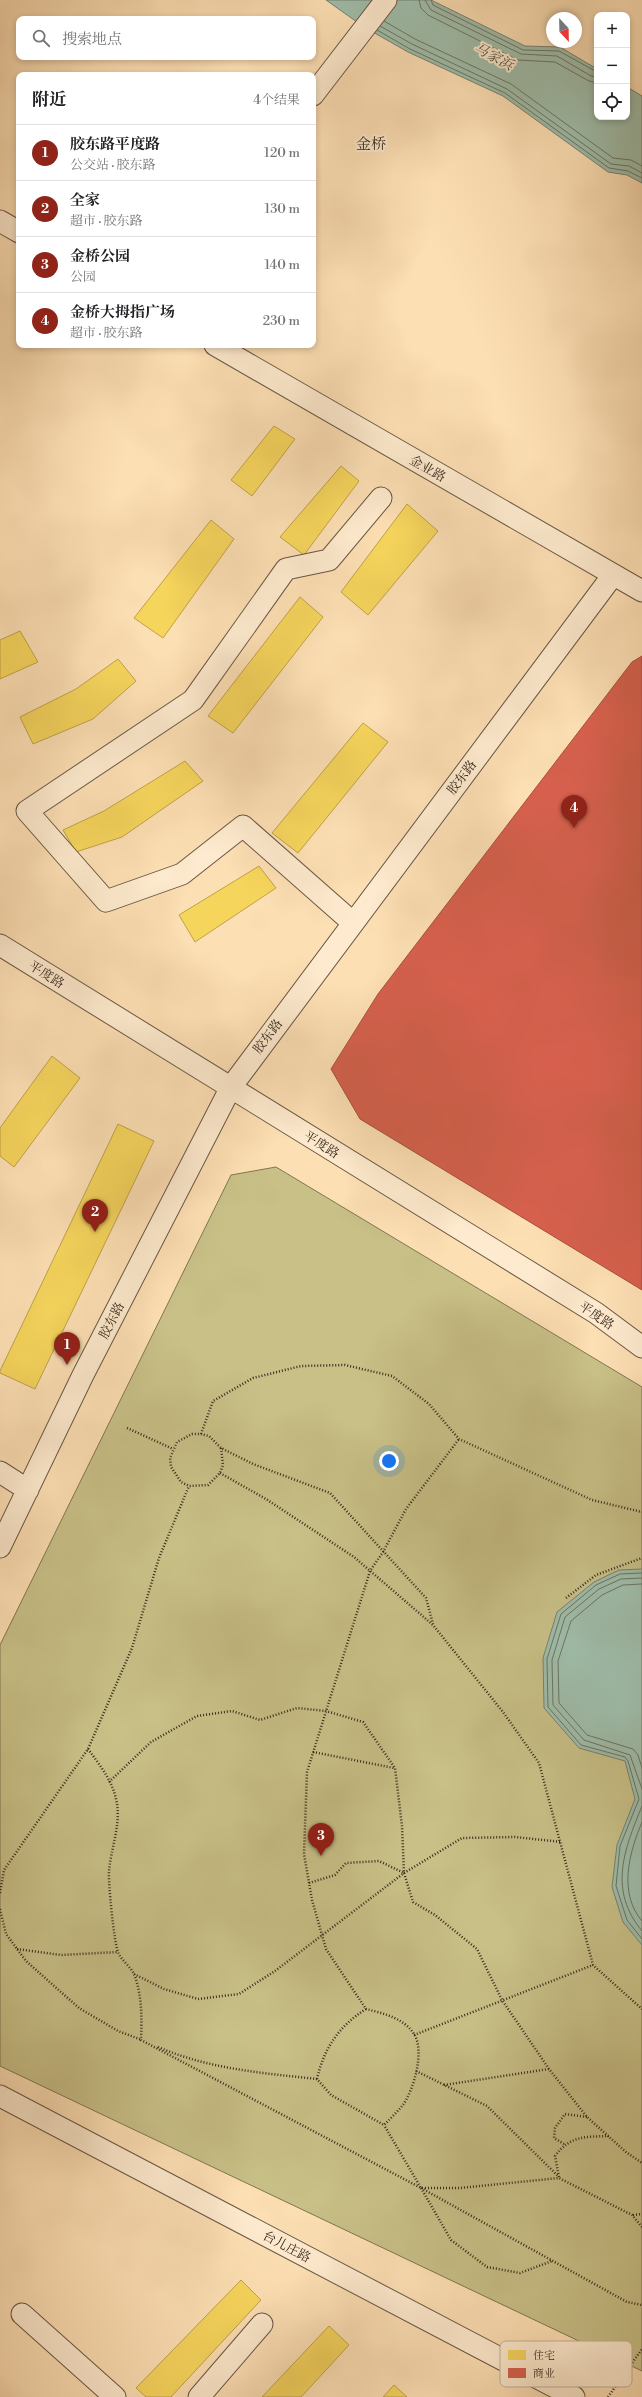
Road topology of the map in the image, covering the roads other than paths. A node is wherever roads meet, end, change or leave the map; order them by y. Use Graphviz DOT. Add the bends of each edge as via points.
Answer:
graph roads {
  1 [pos="386,0"];
  2 [pos="316,91"];
  3 [pos="0,221"];
  4 [pos="16,230"];
  5 [pos="220,348"];
  6 [pos="381,498"];
  7 [pos="613,575"];
  8 [pos="642,591"];
  9 [pos="352,922"];
  10 [pos="0,945"];
  11 [pos="231,1086"];
  12 [pos="642,1347"];
  13 [pos="0,1472"];
  14 [pos="28,1490"];
  15 [pos="0,1547"];
  16 [pos="0,2096"];
  17 [pos="22,2314"];
  18 [pos="262,2324"];
  19 [pos="500,2358"];
  20 [pos="555,2387"];
  21 [pos="115,2397"];
  22 [pos="199,2397"];
  23 [pos="574,2397"];
  1 -- 2 [label="street"];
  3 -- 4 [label="street"];
  5 -- 7 [label="street, 金业路"];
  6 -- 9 [label="street" via="329,560 286,569 193,700 27,811 106,901 182,874 242,826"];
  7 -- 8 [label="street, 金业路"];
  7 -- 9 [label="street, 胶东路"];
  9 -- 11 [label="street, 胶东路"];
  10 -- 11 [label="street, 平度路"];
  11 -- 12 [label="street, 平度路" via="596,1313"];
  11 -- 14 [label="street, 胶东路"];
  13 -- 14 [label="street"];
  14 -- 15 [label="street, 胶东路"];
  16 -- 19 [label="street, 台儿庄路"];
  17 -- 21 [label="street"];
  18 -- 22 [label="street"];
  20 -- 23 [label="street, 台儿庄路"];
}
